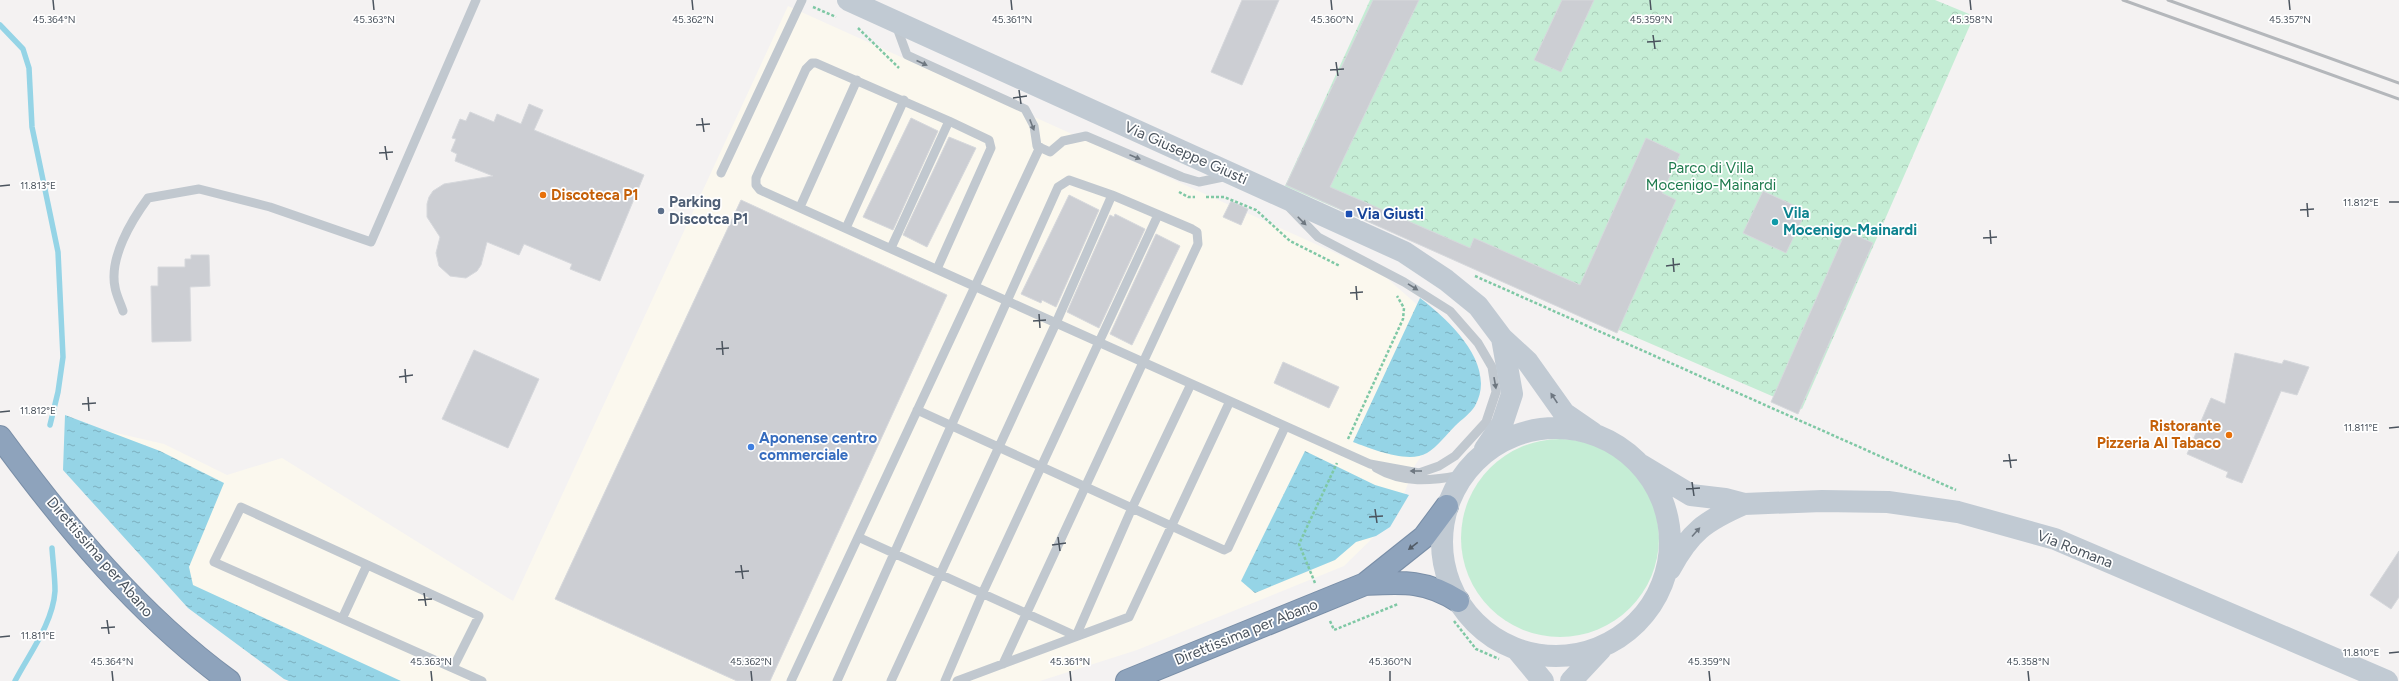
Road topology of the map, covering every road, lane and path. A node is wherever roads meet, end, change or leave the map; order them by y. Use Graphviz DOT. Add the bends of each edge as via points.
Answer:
graph roads {
  1 [pos="476,0"];
  2 [pos="802,0"];
  3 [pos="848,0"];
  4 [pos="895,22"];
  5 [pos="857,80"];
  6 [pos="904,100"];
  7 [pos="950,121"];
  8 [pos="1040,147"];
  9 [pos="721,173"];
  10 [pos="1235,175"];
  11 [pos="1275,193"];
  12 [pos="1112,195"];
  13 [pos="800,207"];
  14 [pos="1158,214"];
  15 [pos="846,228"];
  16 [pos="891,248"];
  17 [pos="937,269"];
  18 [pos="1470,274"];
  19 [pos="975,286"];
  20 [pos="1008,301"];
  21 [pos="1404,308"];
  22 [pos="123,311"];
  23 [pos="1056,323"];
  24 [pos="1502,338"];
  25 [pos="1099,342"];
  26 [pos="1143,362"];
  27 [pos="1191,384"];
  28 [pos="1230,401"];
  29 [pos="917,410"];
  30 [pos="951,425"];
  31 [pos="1285,426"];
  32 [pos="1593,433"];
  33 [pos="0,437"];
  34 [pos="1345,445"];
  35 [pos="998,446"];
  36 [pos="1482,454"];
  37 [pos="1370,464"];
  38 [pos="1641,465"];
  39 [pos="1042,466"];
  40 [pos="1334,472"];
  41 [pos="1462,476"];
  42 [pos="1086,486"];
  43 [pos="1964,493"];
  44 [pos="1744,504"];
  45 [pos="1447,506"];
  46 [pos="1132,508"];
  47 [pos="1172,526"];
  48 [pos="858,537"];
  49 [pos="894,553"];
  50 [pos="368,565"];
  51 [pos="1310,571"];
  52 [pos="940,573"];
  53 [pos="1666,576"];
  54 [pos="1365,584"];
  55 [pos="983,592"];
  56 [pos="1402,603"];
  57 [pos="1455,611"];
  58 [pos="1027,612"];
  59 [pos="342,619"];
  60 [pos="1334,630"];
  61 [pos="1076,636"];
  62 [pos="1602,648"];
  63 [pos="1511,656"];
  64 [pos="1003,664"];
  65 [pos="454,668"];
  66 [pos="229,681"];
  67 [pos="482,681"];
  68 [pos="791,681"];
  69 [pos="837,681"];
  70 [pos="891,681"];
  71 [pos="945,681"];
  72 [pos="957,681"];
  73 [pos="1127,681"];
  74 [pos="1543,681"];
  75 [pos="1571,681"];
  76 [pos="2387,681"];
  1 -- 22 [label="lane" via="371,242 270,207 198,189 148,198 132,219 118,253 114,287"];
  2 -- 9 [label="lane"];
  3 -- 4 [label="main road, Via Giuseppe Giusti"];
  4 -- 8 [label="lane, one-way" via="907,55 1025,109 1034,126 1037,146"];
  4 -- 10 [label="main road, Via Giuseppe Giusti"];
  5 -- 6 [label="lane"];
  5 -- 13 [label="lane"];
  5 -- 13 [label="lane" via="816,63 810,65 756,178 756,185 760,190"];
  6 -- 7 [label="lane"];
  6 -- 15 [label="lane"];
  7 -- 16 [label="lane"];
  7 -- 17 [label="lane" via="989,140 991,148"];
  8 -- 10 [label="lane, one-way" via="1050,152 1063,141 1086,136 1199,182"];
  8 -- 19 [label="lane"];
  10 -- 11 [label="main road, Via Giuseppe Giusti"];
  11 -- 24 [label="main road, Via Giuseppe Giusti" via="1404,252 1446,280 1478,306"];
  11 -- 37 [label="lane, one-way" via="1318,237 1404,282 1450,310 1478,344 1492,367 1496,392 1486,422 1455,456 1439,466 1418,472"];
  12 -- 14 [label="lane"];
  12 -- 20 [label="lane" via="1073,181 1062,183 1058,187"];
  12 -- 23 [label="lane"];
  13 -- 15 [label="lane"];
  14 -- 25 [label="lane"];
  14 -- 26 [label="lane" via="1198,232 1198,244"];
  15 -- 16 [label="lane"];
  16 -- 17 [label="lane"];
  17 -- 19 [label="lane"];
  18 -- 43 [label="path"];
  19 -- 20 [label="lane"];
  19 -- 29 [label="lane"];
  20 -- 23 [label="lane"];
  20 -- 30 [label="lane"];
  21 -- 34 [label="path" via="1398,332"];
  23 -- 25 [label="lane"];
  23 -- 35 [label="lane"];
  32 -- 24 [label="main road, Via Giuseppe Giusti, one-way" via="1564,413 1527,361"];
  24 -- 36 [label="main road, Via Giuseppe Giusti" via="1512,394 1502,424"];
  25 -- 26 [label="lane"];
  25 -- 39 [label="lane"];
  26 -- 27 [label="lane"];
  26 -- 42 [label="lane"];
  27 -- 28 [label="lane"];
  27 -- 46 [label="lane"];
  28 -- 31 [label="lane"];
  28 -- 47 [label="lane"];
  29 -- 30 [label="lane"];
  29 -- 48 [label="lane"];
  30 -- 35 [label="lane"];
  30 -- 49 [label="lane"];
  31 -- 37 [label="lane"];
  31 -- 47 [label="lane" via="1228,548 1218,548"];
  32 -- 36 [label="main road" via="1554,427 1516,434"];
  32 -- 38 [label="main road" via="1616,444"];
  33 -- 66 [label="highway, Direttissima per Abano" via="97,557 137,602 186,649"];
  35 -- 39 [label="lane"];
  35 -- 52 [label="lane"];
  36 -- 41 [label="main road"];
  37 -- 41 [label="lane" via="1389,476 1415,481"];
  38 -- 44 [label="main road, Via Romana" via="1691,495"];
  38 -- 53 [label="main road" via="1662,498 1671,536"];
  39 -- 42 [label="lane"];
  39 -- 55 [label="lane"];
  40 -- 51 [label="path" via="1299,544"];
  41 -- 45 [label="main road"];
  42 -- 46 [label="lane"];
  42 -- 58 [label="lane"];
  53 -- 44 [label="main road, Via Romana, one-way" via="1682,548 1700,527"];
  44 -- 76 [label="main road, Via Romana" via="1888,502 1958,512 2055,539"];
  45 -- 54 [label="highway, Direttissima per Abano, one-way" via="1424,537"];
  45 -- 57 [label="main road" via="1441,538 1445,571"];
  46 -- 47 [label="lane"];
  46 -- 61 [label="lane"];
  47 -- 61 [label="lane" via="1129,617"];
  48 -- 49 [label="lane"];
  48 -- 68 [label="lane"];
  49 -- 52 [label="lane"];
  49 -- 69 [label="lane"];
  50 -- 59 [label="lane"];
  50 -- 59 [label="lane" via="241,507 214,562"];
  50 -- 65 [label="lane" via="479,616"];
  52 -- 55 [label="lane"];
  52 -- 70 [label="lane"];
  53 -- 62 [label="main road" via="1652,606 1635,625"];
  54 -- 57 [label="highway, Direttissima per Abano" via="1402,582 1428,585"];
  54 -- 73 [label="highway, Direttissima per Abano"];
  55 -- 58 [label="lane"];
  55 -- 71 [label="lane"];
  56 -- 60 [label="path"];
  57 -- 63 [label="main road" via="1484,631"];
  57 -- 63 [label="path" via="1476,649"];
  58 -- 61 [label="lane"];
  58 -- 64 [label="lane"];
  59 -- 65 [label="lane"];
  61 -- 64 [label="lane"];
  62 -- 63 [label="main road" via="1575,656"];
  62 -- 75 [label="main road"];
  63 -- 74 [label="main road"];
  64 -- 72 [label="lane"];
  65 -- 67 [label="lane"];
}
